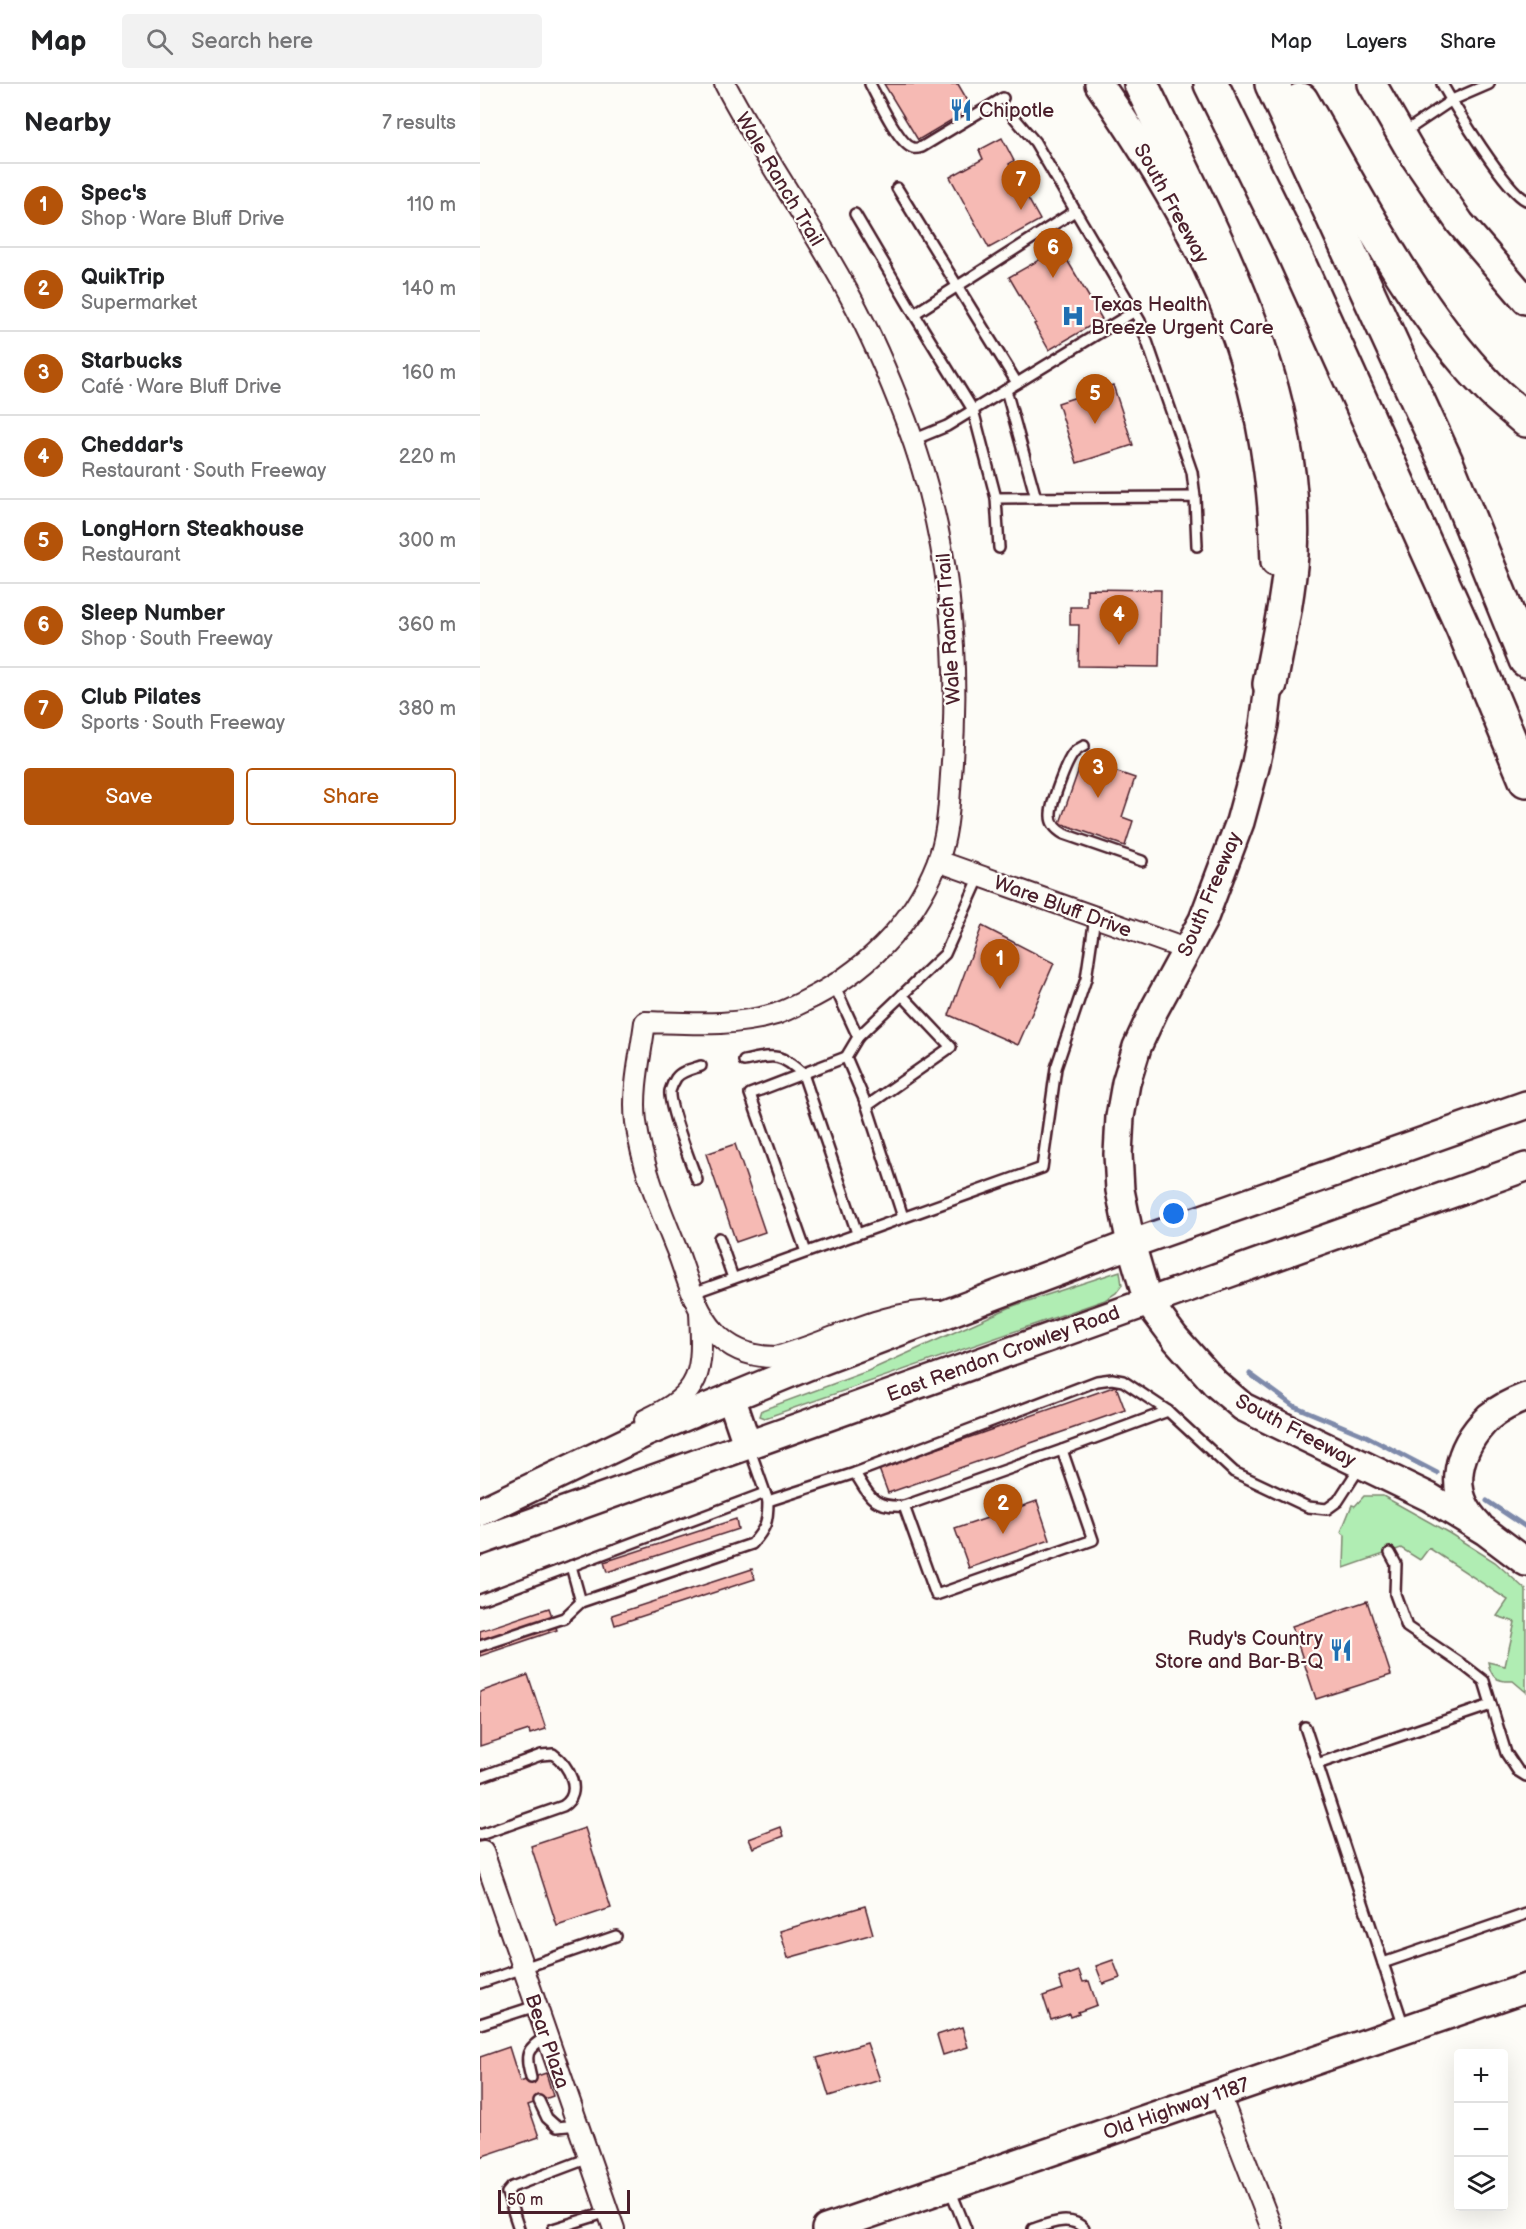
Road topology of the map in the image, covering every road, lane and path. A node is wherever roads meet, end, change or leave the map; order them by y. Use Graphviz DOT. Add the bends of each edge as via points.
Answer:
graph roads {
  1 [pos="725,84"];
  2 [pos="870,84"];
  3 [pos="1099,84"];
  4 [pos="1141,84"];
  5 [pos="1211,84"];
  6 [pos="1272,84"];
  7 [pos="1291,84"];
  8 [pos="1372,84"];
  9 [pos="1442,84"];
  10 [pos="1489,84"];
  11 [pos="1003,98"];
  12 [pos="1452,100"];
  13 [pos="1013,116"];
  14 [pos="1401,134"];
  15 [pos="897,188"];
  16 [pos="1525,200"];
  17 [pos="1075,211"];
  18 [pos="855,214"];
  19 [pos="958,286"];
  20 [pos="1526,300"];
  21 [pos="1135,311"];
  22 [pos="914,314"];
  23 [pos="1017,383"];
  24 [pos="1006,390"];
  25 [pos="973,410"];
  26 [pos="1526,420"];
  27 [pos="913,440"];
  28 [pos="1195,497"];
  29 [pos="996,498"];
  30 [pos="1036,498"];
  31 [pos="1197,546"];
  32 [pos="999,548"];
  33 [pos="1526,660"];
  34 [pos="1270,684"];
  35 [pos="1084,746"];
  36 [pos="1526,780"];
  37 [pos="938,861"];
  38 [pos="1142,861"];
  39 [pos="980,876"];
  40 [pos="1095,917"];
  41 [pos="1188,950"];
  42 [pos="834,985"];
  43 [pos="902,995"];
  44 [pos="858,1037"];
  45 [pos="846,1058"];
  46 [pos="744,1061"];
  47 [pos="701,1066"];
  48 [pos="803,1074"];
  49 [pos="1526,1105"];
  50 [pos="867,1106"];
  51 [pos="1526,1167"];
  52 [pos="698,1180"];
  53 [pos="903,1217"];
  54 [pos="856,1233"];
  55 [pos="719,1238"];
  56 [pos="1131,1244"];
  57 [pos="806,1252"];
  58 [pos="733,1278"];
  59 [pos="693,1293"];
  60 [pos="1148,1302"];
  61 [pos="954,1311"];
  62 [pos="700,1312"];
  63 [pos="731,1397"];
  64 [pos="1526,1397"];
  65 [pos="1168,1411"];
  66 [pos="747,1444"];
  67 [pos="1062,1450"];
  68 [pos="1361,1465"];
  69 [pos="564,1471"];
  70 [pos="855,1473"];
  71 [pos="767,1497"];
  72 [pos="904,1506"];
  73 [pos="480,1512"];
  74 [pos="1485,1531"];
  75 [pos="480,1541"];
  76 [pos="1390,1553"];
  77 [pos="1526,1562"];
  78 [pos="571,1566"];
  79 [pos="480,1600"];
  80 [pos="581,1602"];
  81 [pos="480,1646"];
  82 [pos="1491,1705"];
  83 [pos="1305,1727"];
  84 [pos="1317,1764"];
  85 [pos="1526,1776"];
  86 [pos="480,1777"];
  87 [pos="481,1844"];
  88 [pos="1526,1914"];
  89 [pos="616,1936"];
  90 [pos="1383,1963"];
  91 [pos="523,1968"];
  92 [pos="480,1983"];
  93 [pos="1526,1988"];
  94 [pos="536,2006"];
  95 [pos="480,2025"];
  96 [pos="1405,2030"];
  97 [pos="547,2036"];
  98 [pos="531,2078"];
  99 [pos="1219,2093"];
  100 [pos="539,2101"];
  101 [pos="578,2125"];
  102 [pos="589,2158"];
  103 [pos="949,2187"];
  104 [pos="611,2220"];
  105 [pos="519,2229"];
  106 [pos="553,2229"];
  107 [pos="826,2229"];
  108 [pos="966,2229"];
  109 [pos="1033,2229"];
  110 [pos="1084,2229"];
  111 [pos="1272,2229"];
  1 -- 27 [label="street, Wale Ranch Trail" via="850,295 879,354"];
  2 -- 11 [label="lane" via="898,134 912,148 922,147"];
  3 -- 34 [label="main road, South Freeway" via="1192,234 1240,350 1262,438 1275,532 1275,633"];
  4 -- 34 [label="highway" via="1245,308 1266,366 1282,432 1291,504 1291,554"];
  5 -- 36 [label="highway" via="1292,249 1463,628"];
  6 -- 33 [label="highway" via="1446,462"];
  7 -- 26 [label="highway" via="1419,298 1459,353"];
  8 -- 14 [label="main road"];
  9 -- 12 [label="lane"];
  10 -- 12 [label="lane"];
  12 -- 14 [label="lane"];
  12 -- 16 [label="lane" via="1501,174"];
  13 -- 17 [label="lane" via="1035,142"];
  14 -- 20 [label="main road" via="1460,223"];
  15 -- 19 [label="lane"];
  17 -- 19 [label="lane"];
  17 -- 21 [label="lane"];
  18 -- 22 [label="lane"];
  19 -- 22 [label="lane"];
  19 -- 23 [label="lane"];
  21 -- 23 [label="lane"];
  21 -- 28 [label="lane" via="1192,472"];
  22 -- 25 [label="lane"];
  23 -- 24 [label="lane"];
  24 -- 25 [label="lane"];
  24 -- 30 [label="lane"];
  25 -- 27 [label="lane"];
  25 -- 29 [label="lane"];
  27 -- 37 [label="street, Wale Ranch Trail" via="943,548 954,654 948,816"];
  28 -- 30 [label="lane"];
  28 -- 31 [label="lane"];
  29 -- 30 [label="lane"];
  29 -- 32 [label="lane"];
  34 -- 41 [label="main road, South Freeway" via="1240,822"];
  35 -- 38 [label="lane" via="1070,759 1052,807 1052,823 1064,834"];
  37 -- 39 [label="street, Ware Bluff Drive"];
  37 -- 42 [label="street, Wale Ranch Trail" via="920,900 897,934 865,964"];
  39 -- 40 [label="street, Ware Bluff Drive"];
  39 -- 43 [label="lane" via="945,954"];
  40 -- 41 [label="street, Ware Bluff Drive"];
  40 -- 53 [label="lane" via="1086,979 1056,1068 1042,1168"];
  41 -- 56 [label="main road, South Freeway" via="1154,1010 1126,1083 1118,1154 1120,1190"];
  42 -- 44 [label="lane"];
  42 -- 59 [label="street, Wale Ranch Trail" via="777,1014 726,1024 645,1022 635,1095 636,1122 643,1157"];
  43 -- 44 [label="lane"];
  43 -- 50 [label="lane" via="951,1047"];
  44 -- 45 [label="lane"];
  45 -- 48 [label="lane"];
  45 -- 50 [label="lane"];
  46 -- 48 [label="lane" via="779,1057"];
  47 -- 52 [label="lane" via="676,1077 670,1090"];
  48 -- 54 [label="lane"];
  48 -- 57 [label="lane" via="750,1094"];
  49 -- 56 [label="main road"];
  50 -- 53 [label="lane"];
  51 -- 60 [label="main road, East Rendon Crowley Road"];
  53 -- 54 [label="lane"];
  54 -- 57 [label="lane"];
  55 -- 58 [label="lane"];
  56 -- 60 [label="main road, South Freeway"];
  56 -- 61 [label="main road"];
  57 -- 58 [label="lane"];
  58 -- 59 [label="lane"];
  59 -- 62 [label="street"];
  60 -- 66 [label="main road, East Rendon Crowley Road"];
  60 -- 68 [label="main road, South Freeway" via="1208,1376 1243,1407"];
  61 -- 62 [label="street" via="897,1314 776,1357 757,1357 736,1349 715,1333"];
  61 -- 63 [label="main road"];
  62 -- 69 [label="street" via="700,1368 683,1398 600,1444"];
  63 -- 66 [label="main road"];
  63 -- 69 [label="main road"];
  64 -- 74 [label="main road" via="1489,1418 1470,1441 1460,1466 1459,1497"];
  65 -- 67 [label="lane"];
  65 -- 68 [label="lane" via="1234,1472 1308,1507 1333,1506"];
  65 -- 70 [label="lane" via="1123,1381 1097,1381"];
  66 -- 71 [label="lane"];
  66 -- 75 [label="main road, East Rendon Crowley Road"];
  67 -- 72 [label="lane"];
  67 -- 72 [label="lane" via="1093,1540 936,1594"];
  68 -- 74 [label="main road, South Freeway" via="1428,1497"];
  69 -- 73 [label="main road"];
  70 -- 71 [label="lane"];
  70 -- 72 [label="lane" via="872,1500 891,1507"];
  71 -- 78 [label="lane"];
  71 -- 80 [label="lane" via="764,1531 752,1544"];
  74 -- 77 [label="main road, South Freeway"];
  76 -- 82 [label="lane" via="1396,1564 1395,1594 1407,1628 1484,1682"];
  78 -- 79 [label="lane"];
  78 -- 80 [label="lane"];
  80 -- 81 [label="lane" via="564,1618"];
  82 -- 84 [label="lane"];
  82 -- 85 [label="lane" via="1506,1754"];
  83 -- 84 [label="lane"];
  84 -- 90 [label="lane"];
  86 -- 87 [label="lane" via="553,1754 567,1767 574,1786 570,1802"];
  87 -- 91 [label="street, Bear Plaza"];
  88 -- 90 [label="lane"];
  89 -- 91 [label="lane"];
  90 -- 96 [label="lane"];
  91 -- 92 [label="lane"];
  91 -- 94 [label="street, Bear Plaza"];
  93 -- 96 [label="main road, Old Highway 1187"];
  94 -- 95 [label="lane"];
  94 -- 97 [label="street, Bear Plaza"];
  96 -- 99 [label="main road, Old Highway 1187"];
  97 -- 98 [label="lane" via="528,2052"];
  97 -- 101 [label="street, Bear Plaza"];
  99 -- 103 [label="main road, Old Highway 1187"];
  99 -- 111 [label="street"];
  100 -- 101 [label="lane" via="547,2118 557,2127"];
  101 -- 102 [label="street, Bear Plaza"];
  102 -- 104 [label="street, Bear Plaza"];
  102 -- 105 [label="lane" via="513,2187 507,2193"];
  103 -- 107 [label="main road, Old Highway 1187"];
  103 -- 108 [label="lane"];
  104 -- 106 [label="lane"];
  109 -- 110 [label="lane" via="1052,2222 1072,2221"];
}
